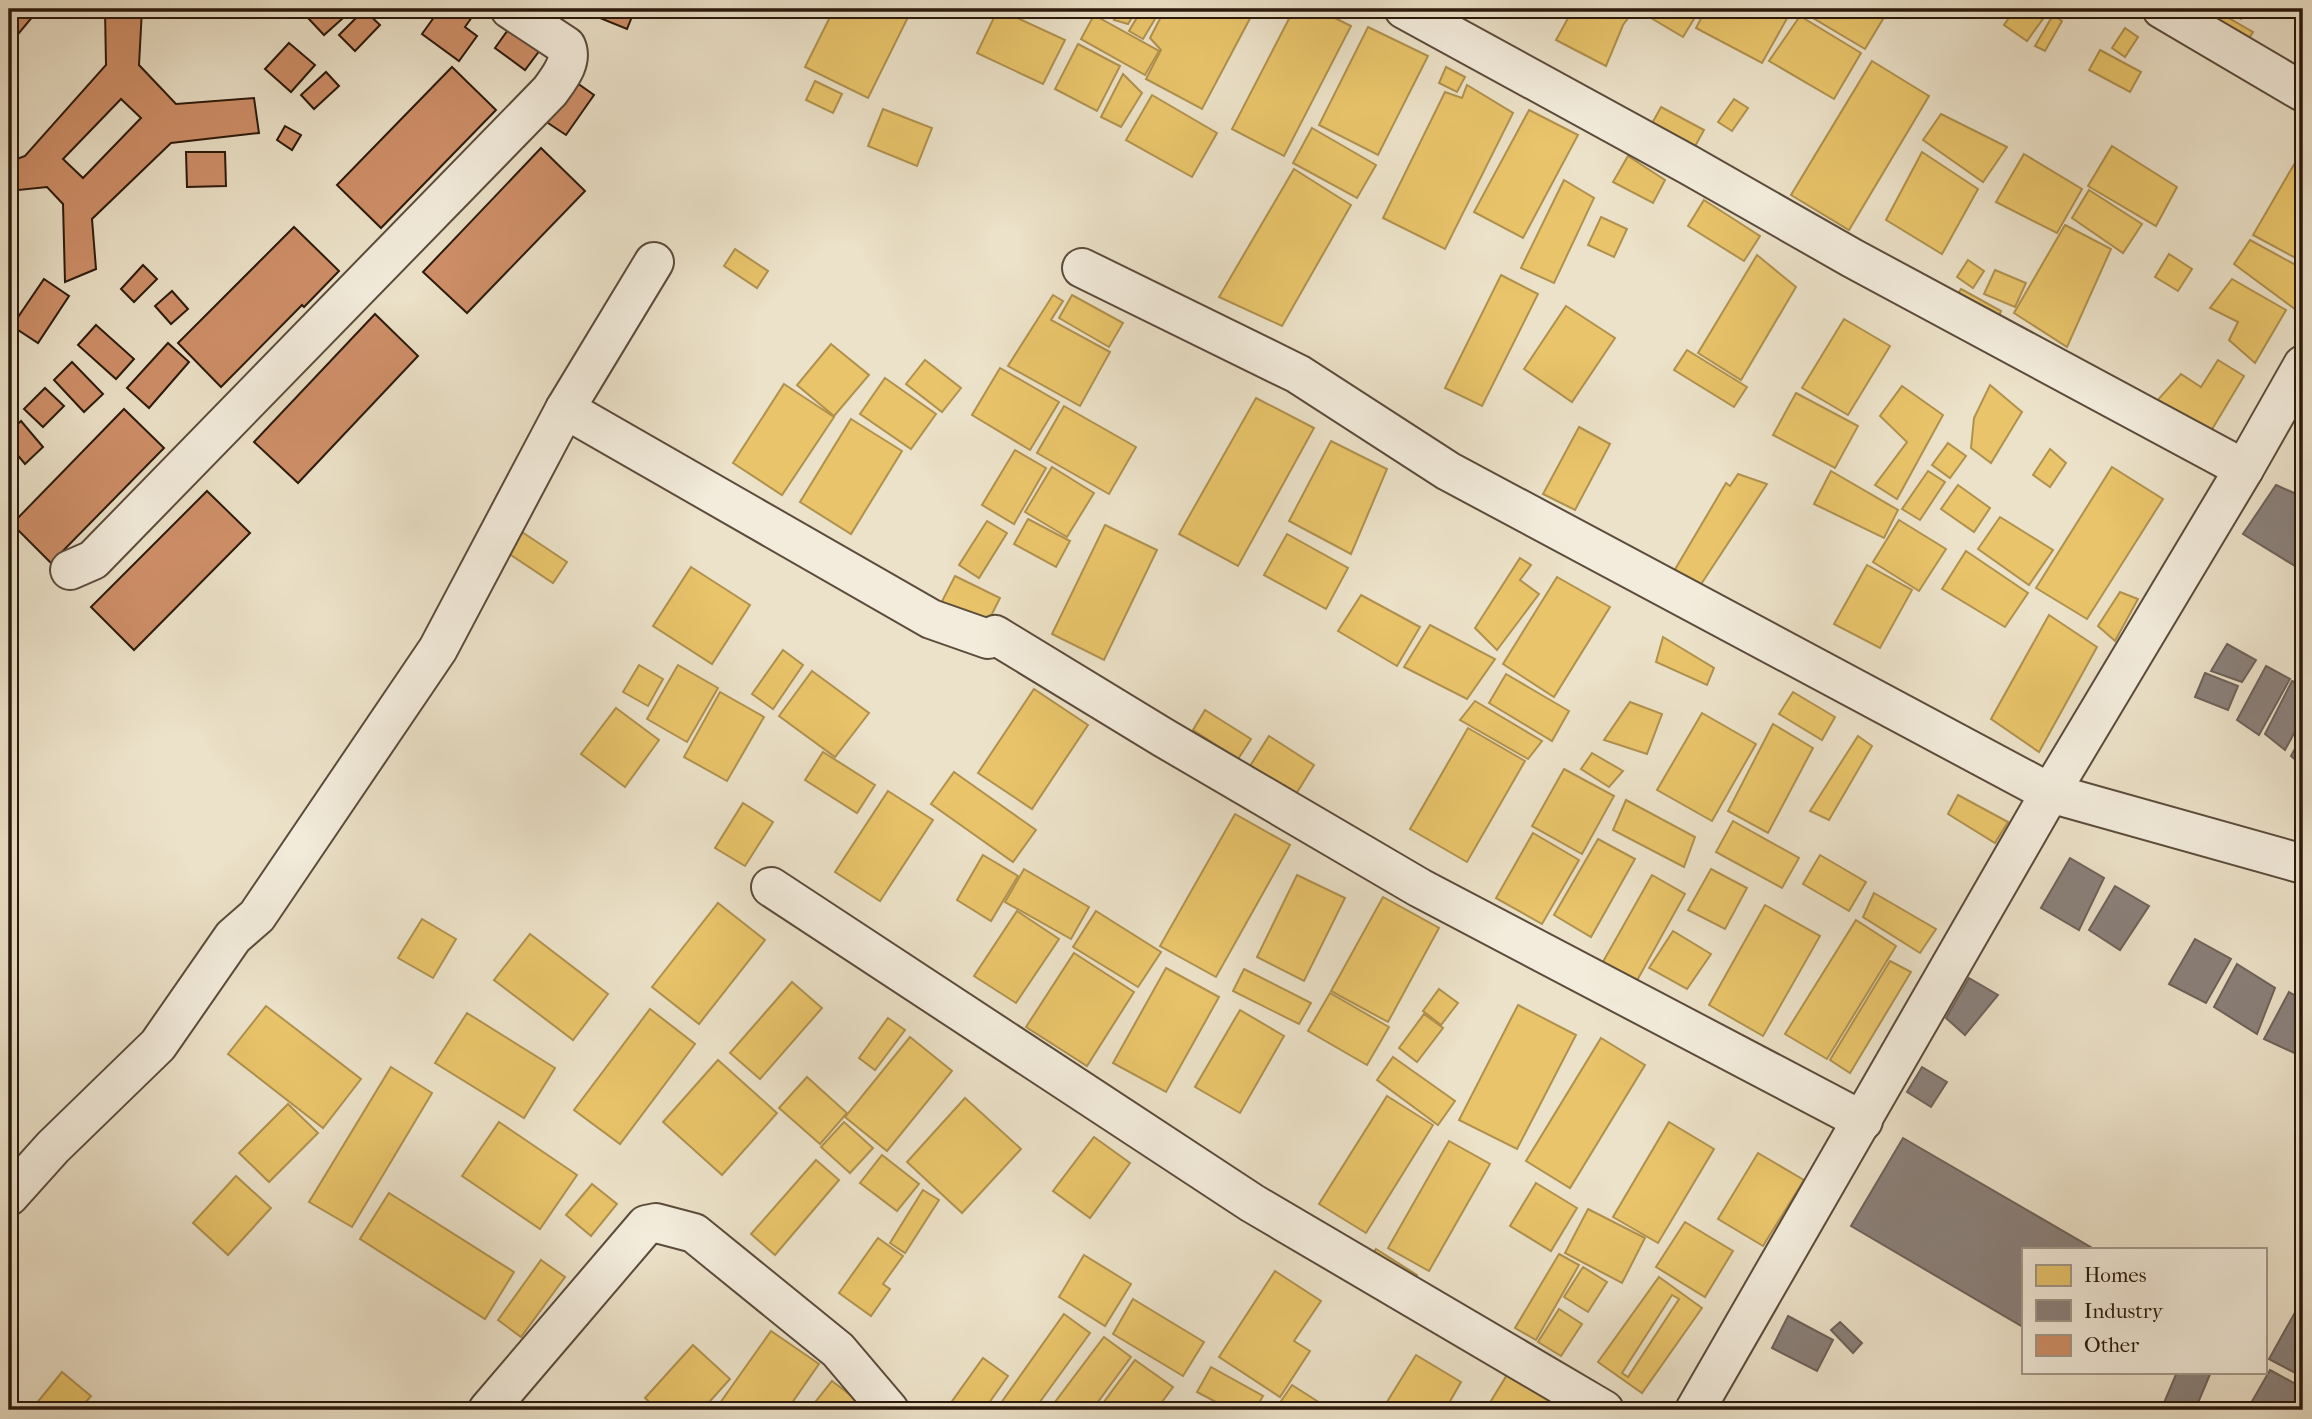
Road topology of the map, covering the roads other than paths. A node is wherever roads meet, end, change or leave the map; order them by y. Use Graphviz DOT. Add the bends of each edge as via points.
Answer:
graph roads {
  1 [pos="510,9"];
  2 [pos="1404,9"];
  3 [pos="2162,9"];
  4 [pos="2303,92"];
  5 [pos="654,262"];
  6 [pos="1082,268"];
  7 [pos="2303,365"];
  8 [pos="565,409"];
  9 [pos="2244,470"];
  10 [pos="70,570"];
  11 [pos="2050,793"];
  12 [pos="2303,863"];
  13 [pos="771,887"];
  14 [pos="1863,1121"];
  15 [pos="9,1196"];
  16 [pos="488,1410"];
  17 [pos="889,1410"];
  18 [pos="1604,1410"];
  19 [pos="1695,1410"];
  1 -- 10 [label="street" via="566,46 568,62 550,91 93,560"];
  2 -- 9 [label="street"];
  3 -- 4 [label="street"];
  5 -- 8 [label="street"];
  6 -- 11 [label="street" via="1298,374 1448,471"];
  7 -- 9 [label="street"];
  8 -- 14 [label="street" via="931,619 988,639 996,635 1420,888"];
  8 -- 15 [label="street" via="438,649 257,916 233,937 158,1045"];
  9 -- 11 [label="street"];
  11 -- 12 [label="street"];
  11 -- 14 [label="street"];
  13 -- 18 [label="street" via="1252,1203"];
  14 -- 19 [label="street"];
  16 -- 17 [label="street" via="646,1224 656,1223 694,1234 704,1242 838,1350"];
}
